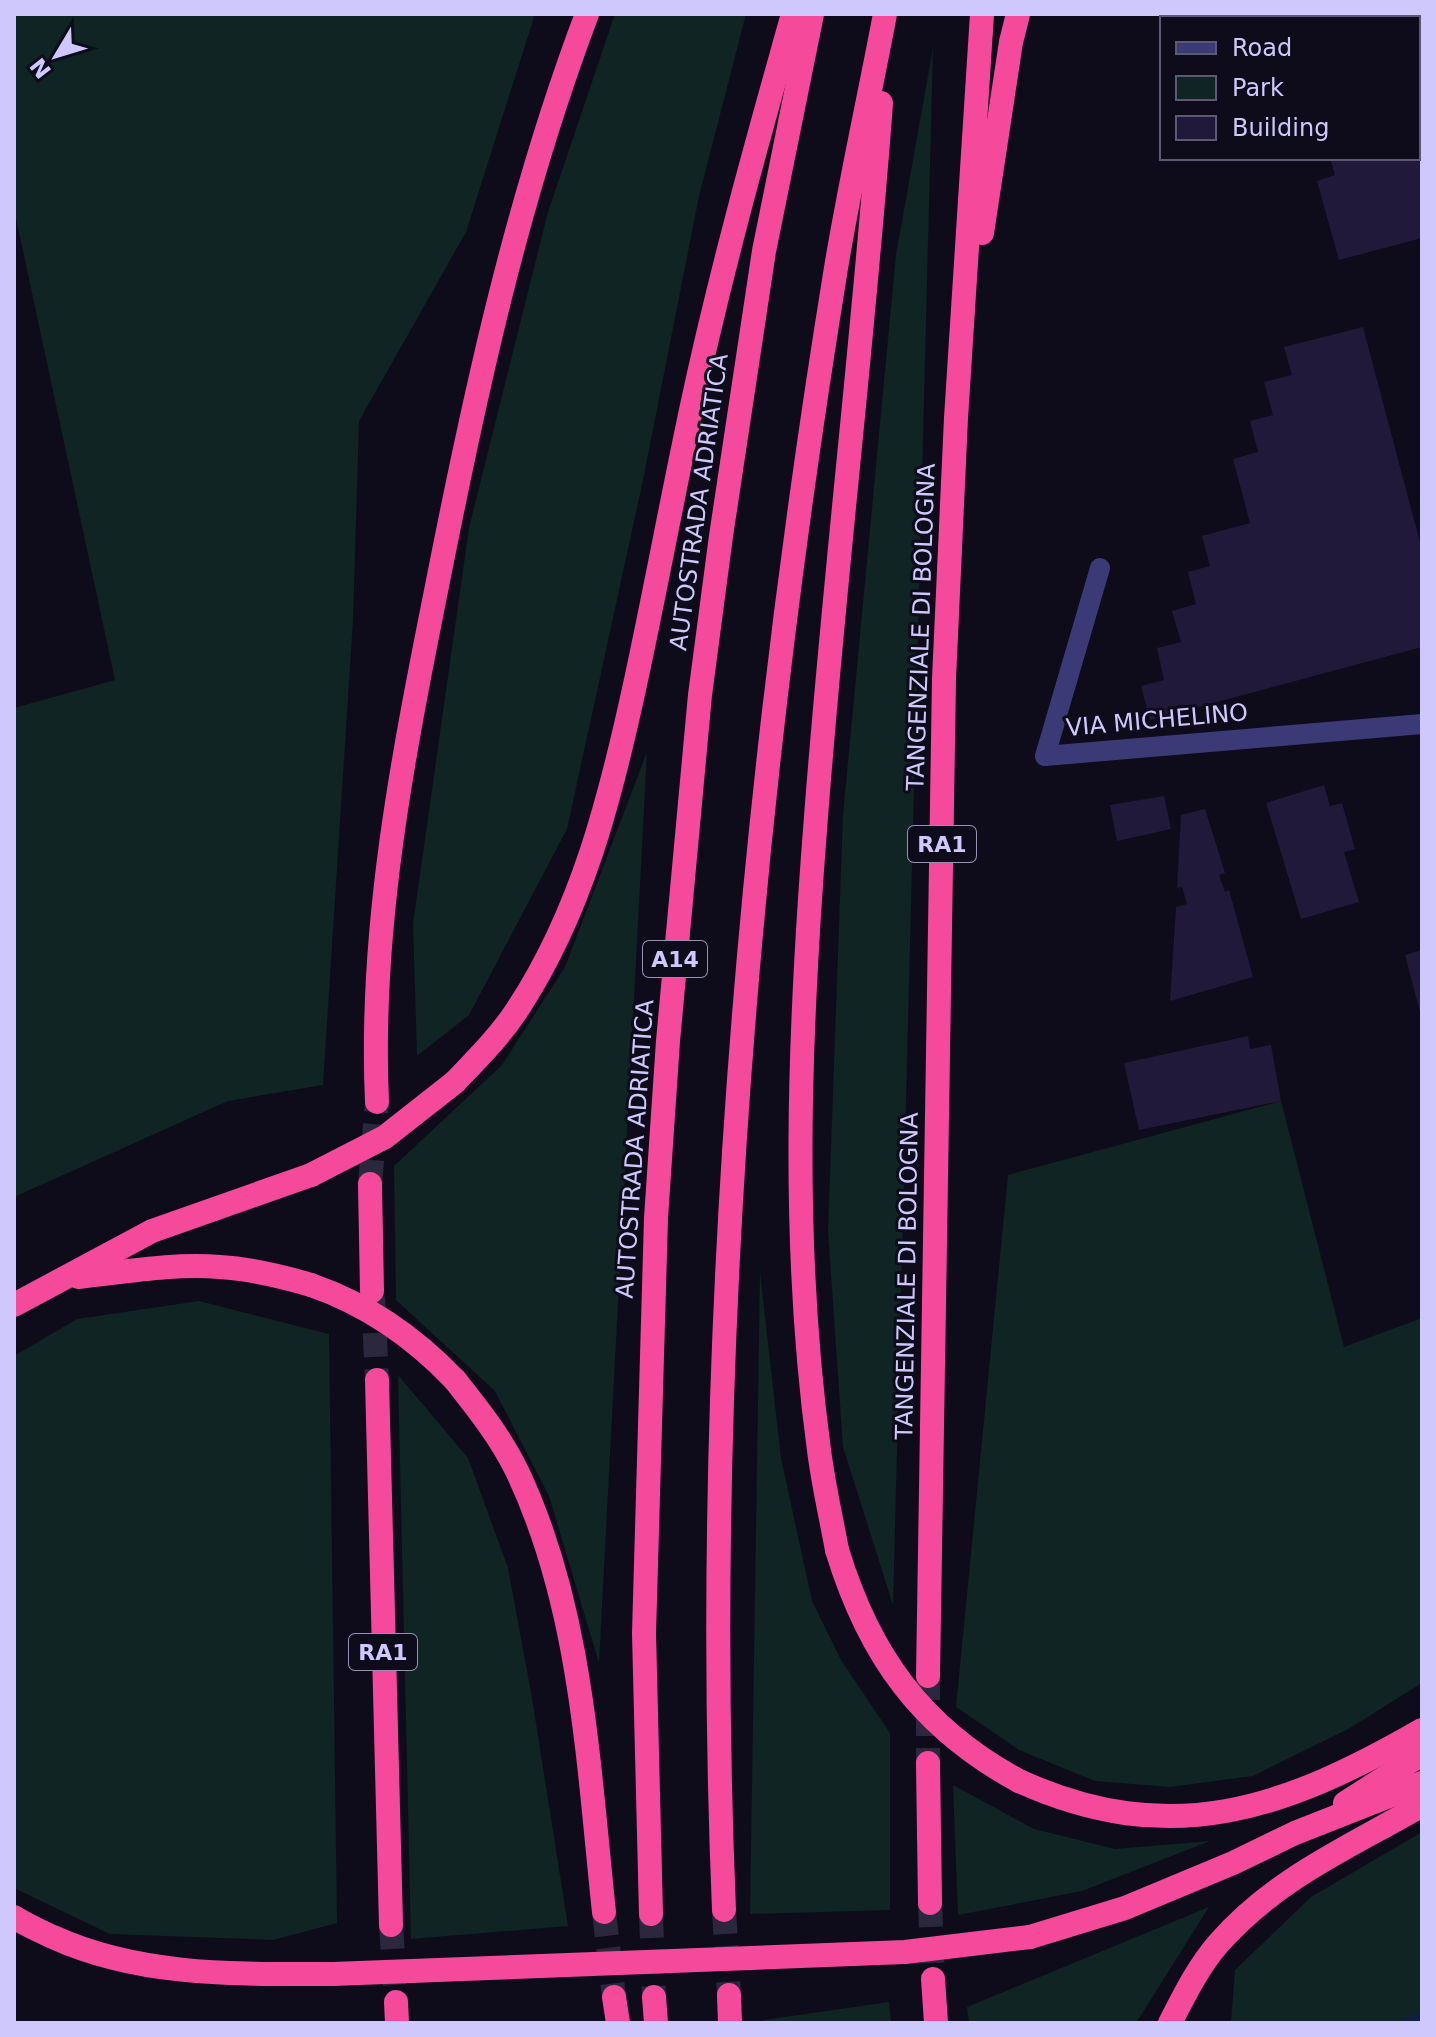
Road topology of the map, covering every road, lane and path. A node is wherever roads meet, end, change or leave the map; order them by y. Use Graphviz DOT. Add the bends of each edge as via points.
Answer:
graph roads {
  1 [pos="578,14"];
  2 [pos="587,14"];
  3 [pos="793,14"];
  4 [pos="812,14"];
  5 [pos="887,14"];
  6 [pos="982,14"];
  7 [pos="1018,14"];
  8 [pos="562,81"];
  9 [pos="956,418"];
  10 [pos="1100,568"];
  11 [pos="1422,724"];
  12 [pos="377,1102"];
  13 [pos="370,1184"];
  14 [pos="68,1278"];
  15 [pos="372,1291"];
  16 [pos="14,1305"];
  17 [pos="377,1380"];
  18 [pos="928,1676"];
  19 [pos="1422,1730"];
  20 [pos="1422,1754"];
  21 [pos="928,1763"];
  22 [pos="1422,1783"];
  23 [pos="1422,1805"];
  24 [pos="1295,1833"];
  25 [pos="930,1903"];
  26 [pos="724,1910"];
  27 [pos="604,1912"];
  28 [pos="651,1914"];
  29 [pos="14,1917"];
  30 [pos="391,1925"];
  31 [pos="933,1979"];
  32 [pos="729,1995"];
  33 [pos="614,1997"];
  34 [pos="654,1997"];
  35 [pos="618,2023"];
  36 [pos="656,2023"];
  37 [pos="730,2023"];
  38 [pos="936,2023"];
  39 [pos="1170,2023"];
  1 -- 8 [label="highway"];
  2 -- 8 [label="highway"];
  3 -- 14 [label="highway, bridge" via="736,218 693,400 623,740 595,845 540,970 514,1014 455,1082 385,1137 311,1175 152,1231"];
  4 -- 28 [label="highway, AUTOSTRADA ADRIATICA / A14" via="764,251 721,536 700,695 668,1041 656,1218 644,1618"];
  5 -- 19 [label="highway, bridge" via="869,275 820,759 802,1025 804,1293 819,1452 837,1550 871,1637 931,1720 985,1763 1086,1807 1153,1817 1260,1804 1325,1781"];
  5 -- 26 [label="highway" via="837,265 809,453 775,696 748,962 722,1438"];
  6 -- 9 [label="highway, TANGENZIALE DI BOLOGNA / RA1"];
  7 -- 9 [label="highway"];
  8 -- 12 [label="highway" via="497,306 401,770 383,911"];
  9 -- 18 [label="highway, TANGENZIALE DI BOLOGNA / RA1" via="944,679"];
  10 -- 11 [label="street, VIA MICHELINO" via="1045,756"];
  13 -- 15 [label="highway"];
  14 -- 16 [label="highway"];
  14 -- 27 [label="highway, bridge" via="219,1267 278,1275 334,1293 389,1323 455,1380 516,1469 559,1592 581,1701"];
  17 -- 30 [label="highway, RA1"];
  20 -- 24 [label="highway"];
  21 -- 25 [label="highway"];
  22 -- 24 [label="highway"];
  23 -- 39 [label="highway" via="1320,1860 1252,1910 1217,1945"];
  24 -- 29 [label="highway, bridge" via="1125,1908 1030,1937 905,1952 333,1974 197,1971 127,1962 75,1947"];
  31 -- 38 [label="highway"];
  32 -- 37 [label="highway"];
  33 -- 35 [label="highway"];
  34 -- 36 [label="highway"];
}
